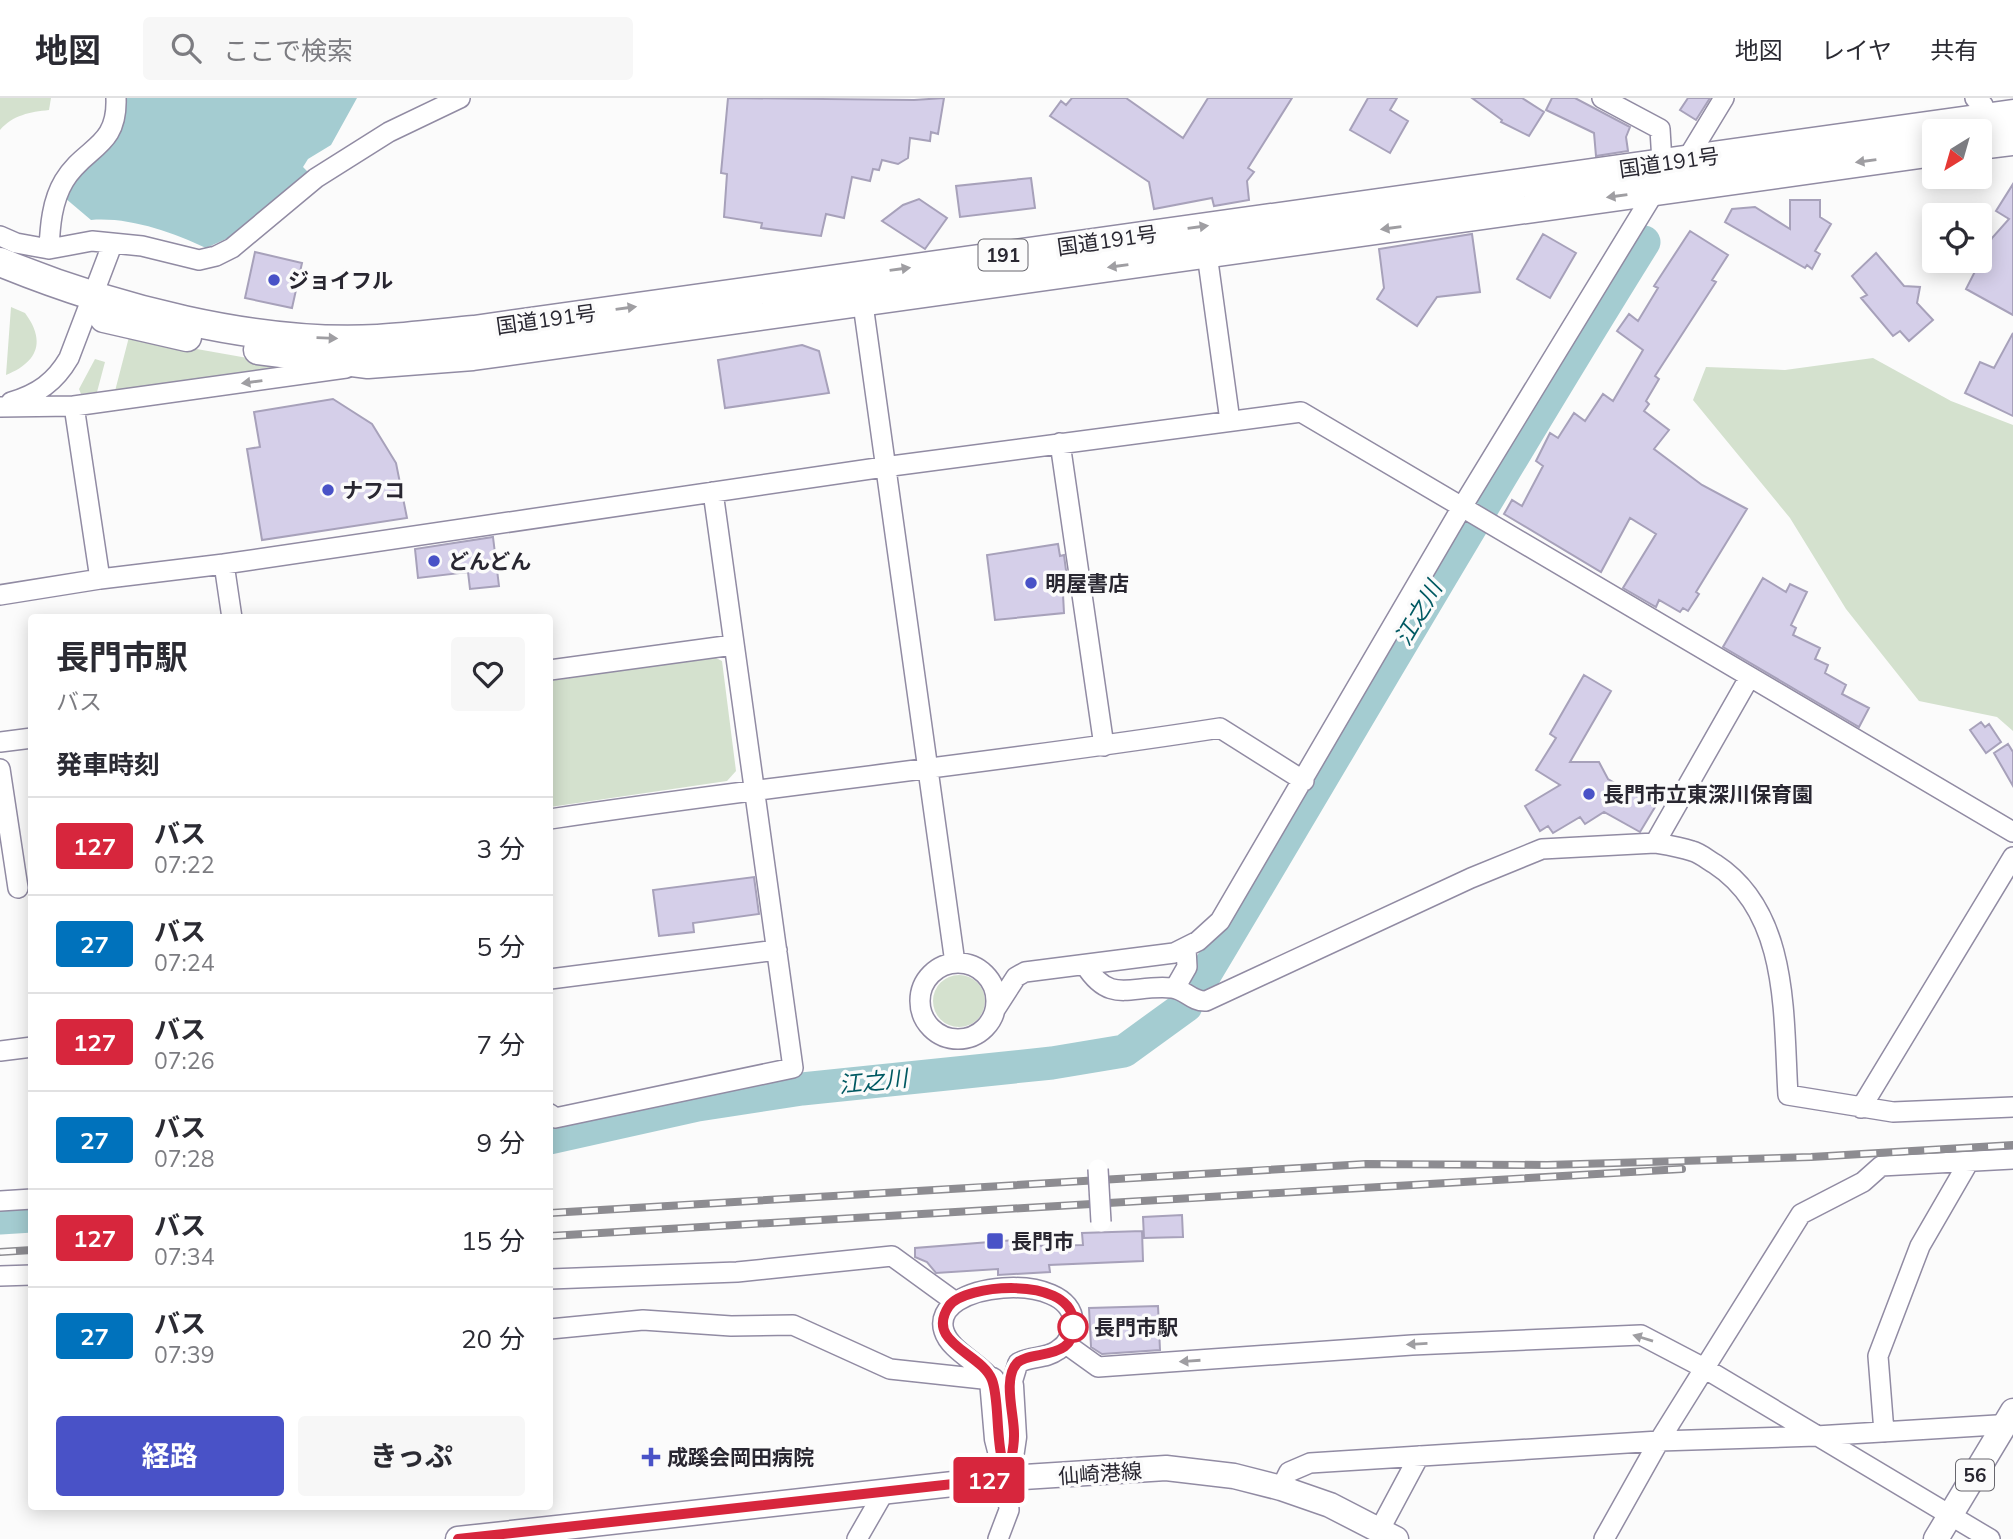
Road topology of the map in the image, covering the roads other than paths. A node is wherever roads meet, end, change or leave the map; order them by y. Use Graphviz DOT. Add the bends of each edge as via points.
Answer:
graph roads {
  1 [pos="116,98"];
  2 [pos="460,98"];
  3 [pos="1602,98"];
  4 [pos="1724,98"];
  5 [pos="1994,126"];
  6 [pos="1922,154"];
  7 [pos="1675,161"];
  8 [pos="1655,191"];
  9 [pos="0,236"];
  10 [pos="112,244"];
  11 [pos="49,249"];
  12 [pos="1207,254"];
  13 [pos="0,262"];
  14 [pos="0,279"];
  15 [pos="861,288"];
  16 [pos="89,304"];
  17 [pos="368,364"];
  18 [pos="0,406"];
  19 [pos="74,406"];
  20 [pos="1230,421"];
  21 [pos="1060,443"];
  22 [pos="884,467"];
  23 [pos="713,492"];
  24 [pos="1462,507"];
  25 [pos="224,564"];
  26 [pos="100,579"];
  27 [pos="0,595"];
  28 [pos="231,614"];
  29 [pos="733,645"];
  30 [pos="553,670"];
  31 [pos="1749,678"];
  32 [pos="28,738"];
  33 [pos="0,742"];
  34 [pos="1104,746"];
  35 [pos="927,768"];
  36 [pos="0,769"];
  37 [pos="1304,781"];
  38 [pos="752,788"];
  39 [pos="553,819"];
  40 [pos="2013,832"];
  41 [pos="1655,843"];
  42 [pos="2013,858"];
  43 [pos="17,888"];
  44 [pos="1186,948"];
  45 [pos="777,950"];
  46 [pos="955,963"];
  47 [pos="1085,965"];
  48 [pos="553,979"];
  49 [pos="1175,988"];
  50 [pos="996,1008"];
  51 [pos="28,1048"];
  52 [pos="0,1051"];
  53 [pos="2013,1107"];
  54 [pos="1861,1108"];
  55 [pos="553,1116"];
  56 [pos="2013,1159"];
  57 [pos="1968,1163"];
  58 [pos="1098,1169"];
  59 [pos="28,1199"];
  60 [pos="0,1201"];
  61 [pos="1101,1222"];
  62 [pos="28,1275"];
  63 [pos="0,1276"];
  64 [pos="553,1279"];
  65 [pos="954,1301"];
  66 [pos="553,1329"];
  67 [pos="1066,1344"];
  68 [pos="1704,1368"];
  69 [pos="1002,1383"];
  70 [pos="2010,1420"];
  71 [pos="1884,1432"];
  72 [pos="1816,1436"];
  73 [pos="1659,1441"];
  74 [pos="1419,1456"];
  75 [pos="1007,1478"];
  76 [pos="1281,1488"];
  77 [pos="884,1492"];
  78 [pos="1950,1516"];
  79 [pos="1388,1534"];
  80 [pos="458,1539"];
  81 [pos="857,1539"];
  82 [pos="998,1539"];
  83 [pos="1604,1539"];
  84 [pos="1936,1539"];
  85 [pos="1990,1539"];
  1 -- 11 [label="street" via="112,132 75,167 60,190"];
  2 -- 10 [label="street" via="389,132 316,178 232,248 216,256 199,260"];
  3 -- 7 [label="street" via="1660,129"];
  4 -- 7 [label="street"];
  5 -- 7 [label="highway, 国道191号 / 191"];
  6 -- 8 [label="highway, 国道191号 / 191, one-way"];
  7 -- 8 [label="street"];
  15 -- 7 [label="highway, 国道191号 / 191, one-way"];
  8 -- 12 [label="highway, 国道191号 / 191, one-way"];
  8 -- 24 [label="street"];
  9 -- 11 [label="street"];
  10 -- 11 [label="street" via="92,242"];
  10 -- 16 [label="street"];
  12 -- 15 [label="highway, 国道191号 / 191, one-way"];
  12 -- 20 [label="street"];
  13 -- 16 [label="highway, 国道191号 / 191"];
  14 -- 16 [label="highway, 国道191号 / 191"];
  16 -- 15 [label="highway, 国道191号 / 191, one-way" via="252,332 377,339"];
  15 -- 17 [label="highway, 国道191号 / 191" via="473,356"];
  15 -- 22 [label="street"];
  16 -- 17 [label="highway, 国道191号 / 191" via="235,346"];
  16 -- 18 [label="street" via="59,374 48,386"];
  17 -- 19 [label="street, one-way"];
  18 -- 19 [label="street"];
  19 -- 26 [label="street"];
  20 -- 21 [label="street"];
  20 -- 24 [label="street" via="1301,412"];
  21 -- 22 [label="street"];
  21 -- 34 [label="street"];
  22 -- 23 [label="street"];
  22 -- 35 [label="street"];
  23 -- 25 [label="street"];
  23 -- 29 [label="street"];
  24 -- 31 [label="street"];
  24 -- 37 [label="street"];
  25 -- 26 [label="street"];
  25 -- 28 [label="street"];
  26 -- 27 [label="street"];
  29 -- 30 [label="street"];
  29 -- 38 [label="street"];
  31 -- 40 [label="street"];
  31 -- 41 [label="street"];
  32 -- 33 [label="street"];
  34 -- 35 [label="street"];
  34 -- 37 [label="street" via="1220,728"];
  35 -- 38 [label="street"];
  35 -- 46 [label="street"];
  36 -- 43 [label="street"];
  37 -- 44 [label="street" via="1220,921"];
  38 -- 39 [label="street"];
  38 -- 45 [label="street"];
  41 -- 49 [label="street" via="1542,849 1206,1001 1196,1001"];
  41 -- 54 [label="street" via="1694,851 1724,870 1742,886 1760,916 1782,984 1788,1095"];
  42 -- 54 [label="street"];
  44 -- 47 [label="street"];
  44 -- 49 [label="street" via="1187,967"];
  45 -- 48 [label="street"];
  45 -- 55 [label="street" via="793,1069"];
  46 -- 50 [label="street" via="985,974 996,993"];
  46 -- 50 [label="street" via="935,971 922,989 921,1011 933,1030 952,1039 973,1037 990,1023"];
  47 -- 49 [label="street" via="1106,989"];
  47 -- 50 [label="street" via="1025,972 1016,977"];
  51 -- 52 [label="street"];
  53 -- 54 [label="street" via="1893,1112"];
  56 -- 57 [label="street"];
  57 -- 68 [label="street" via="1881,1166 1863,1182 1801,1214"];
  57 -- 71 [label="street" via="1920,1246 1878,1356"];
  58 -- 61 [label="street, bridge"];
  59 -- 60 [label="street"];
  62 -- 63 [label="street"];
  64 -- 65 [label="street" via="737,1272 892,1256"];
  65 -- 67 [label="street" via="966,1293 1037,1288 1050,1292 1064,1303 1073,1319"];
  65 -- 69 [label="street" via="943,1320 947,1338"];
  66 -- 69 [label="street" via="643,1320 793,1325 890,1368"];
  68 -- 67 [label="street, one-way" via="1641,1335 1098,1367"];
  67 -- 69 [label="street" via="1052,1354 1018,1363"];
  68 -- 72 [label="street"];
  68 -- 73 [label="street"];
  69 -- 75 [label="main road" via="997,1439"];
  70 -- 71 [label="street"];
  70 -- 78 [label="main road, 56"];
  71 -- 72 [label="street"];
  72 -- 73 [label="street"];
  72 -- 78 [label="street"];
  73 -- 74 [label="street"];
  73 -- 83 [label="street"];
  74 -- 76 [label="street" via="1310,1463 1289,1472"];
  74 -- 79 [label="street"];
  75 -- 76 [label="main road, 仙崎港線" via="1166,1468 1234,1476"];
  75 -- 77 [label="main road, 仙崎港線"];
  75 -- 82 [label="street" via="1009,1510"];
  76 -- 79 [label="main road, 仙崎港線" via="1330,1505"];
  77 -- 80 [label="main road, 仙崎港線"];
  77 -- 81 [label="street"];
  78 -- 84 [label="main road, 56"];
  78 -- 85 [label="street"];
}
